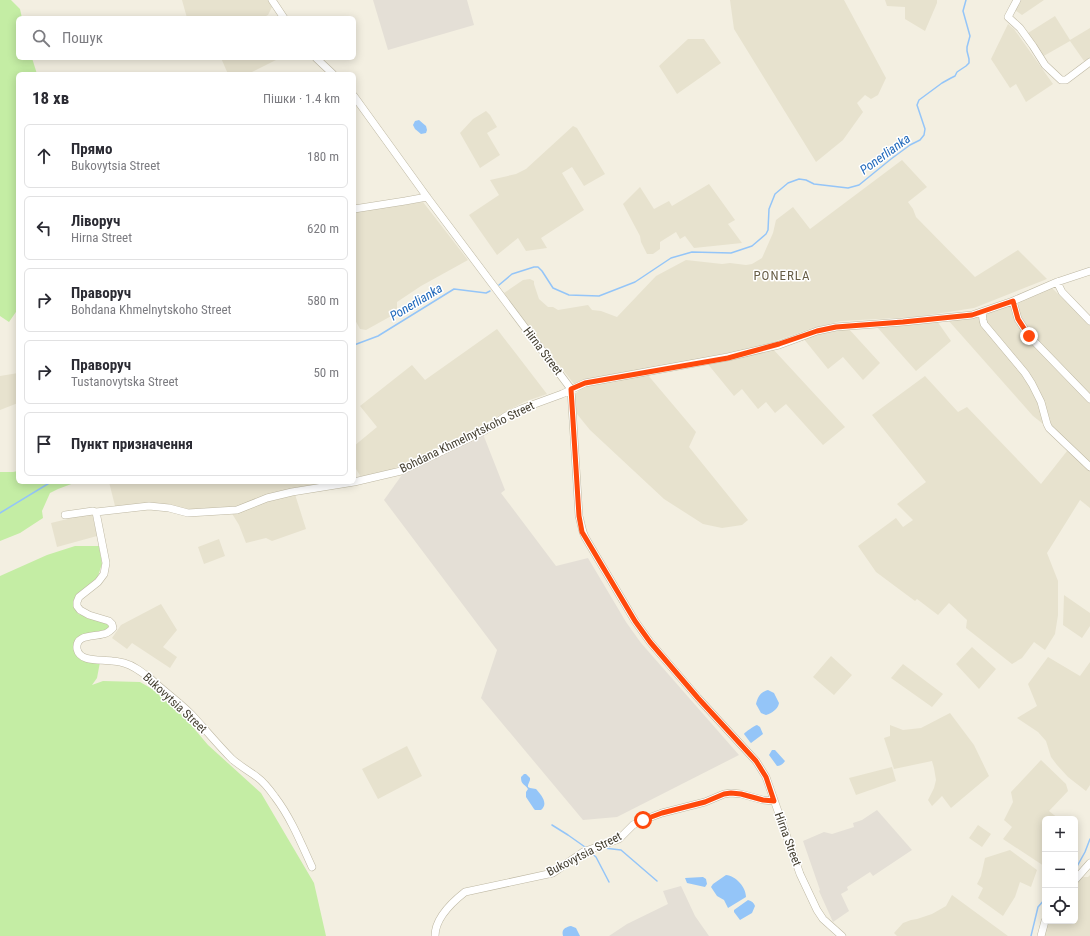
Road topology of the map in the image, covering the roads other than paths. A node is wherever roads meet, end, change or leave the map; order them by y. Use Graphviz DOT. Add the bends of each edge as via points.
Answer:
graph roads {
  1 [pos="272,0"];
  2 [pos="1017,0"];
  3 [pos="283,16"];
  4 [pos="318,60"];
  5 [pos="1090,62"];
  6 [pos="331,72"];
  7 [pos="356,99"];
  8 [pos="427,197"];
  9 [pos="356,209"];
  10 [pos="1090,271"];
  11 [pos="1057,282"];
  12 [pos="1013,301"];
  13 [pos="982,312"];
  14 [pos="1090,321"];
  15 [pos="571,389"];
  16 [pos="1090,399"];
  17 [pos="1090,467"];
  18 [pos="356,482"];
  19 [pos="342,484"];
  20 [pos="96,512"];
  21 [pos="65,515"];
  22 [pos="774,801"];
  23 [pos="1090,863"];
  24 [pos="312,867"];
  25 [pos="1078,877"];
  26 [pos="1044,924"];
  27 [pos="435,936"];
  28 [pos="842,936"];
  29 [pos="1041,936"];
  1 -- 3 [label="street"];
  2 -- 5 [label="street" via="1008,17 1020,28 1045,65 1061,80 1066,80"];
  4 -- 6 [label="street"];
  7 -- 8 [label="street, Hirna Street"];
  8 -- 9 [label="street"];
  8 -- 15 [label="street, Hirna Street"];
  10 -- 11 [label="street, Bohdana Khmelnytskoho Street"];
  11 -- 12 [label="street, Bohdana Khmelnytskoho Street"];
  11 -- 14 [label="street" via="1062,292"];
  12 -- 13 [label="street, Bohdana Khmelnytskoho Street"];
  12 -- 16 [label="street" via="1018,319 1029,336"];
  13 -- 15 [label="street, Bohdana Khmelnytskoho Street" via="836,327 728,358 585,383"];
  13 -- 17 [label="street" via="984,324 1026,373 1041,402 1049,428"];
  15 -- 18 [label="street, Bohdana Khmelnytskoho Street" via="506,416 484,431 401,471"];
  15 -- 22 [label="street, Hirna Street" via="582,532 650,642 756,761 766,777"];
  19 -- 20 [label="street, Bohdana Khmelnytskoho Street" via="267,498 237,510 188,513 148,506"];
  20 -- 21 [label="street, Bohdana Khmelnytskoho Street"];
  20 -- 24 [label="street, Bukovytsia Street" via="106,563 104,574 79,597 77,606 89,615 109,621 113,628 103,634 83,638 78,643 79,654 91,660 113,661 135,668 191,714 236,763 268,787 293,827"];
  22 -- 27 [label="street, Bukovytsia Street" via="741,794 724,794 643,820 633,825 619,839 583,852 552,873 465,892 445,910 435,928"];
  22 -- 28 [label="street, Hirna Street" via="800,874 817,910"];
  23 -- 25 [label="street"];
  26 -- 29 [label="street"];
}
